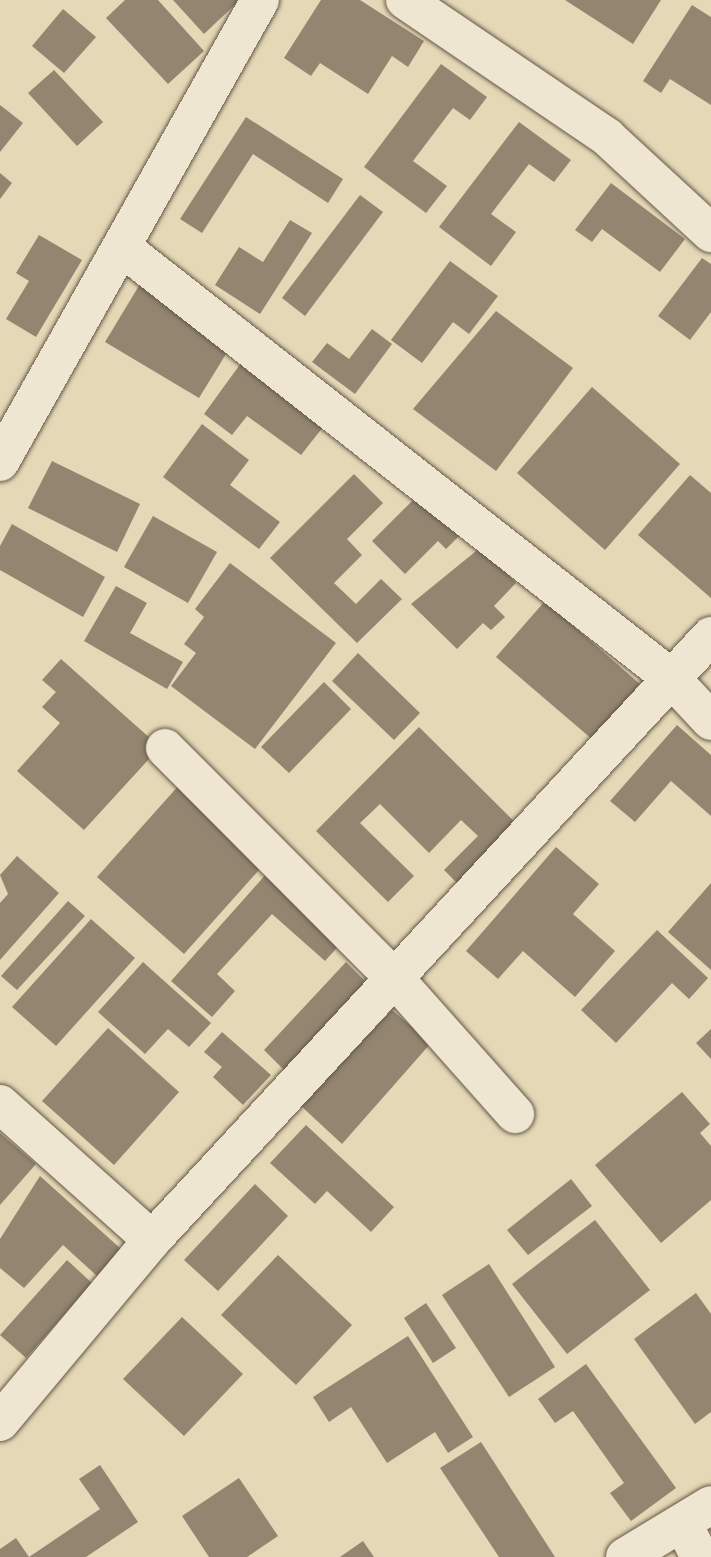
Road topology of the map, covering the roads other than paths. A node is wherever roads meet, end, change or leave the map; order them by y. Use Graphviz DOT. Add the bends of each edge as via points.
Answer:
graph roads {
  1 [pos="260,0"];
  2 [pos="405,0"];
  3 [pos="711,233"];
  4 [pos="124,248"];
  5 [pos="0,462"];
  6 [pos="711,636"];
  7 [pos="670,677"];
  8 [pos="711,721"];
  9 [pos="165,748"];
  10 [pos="397,981"];
  11 [pos="0,1104"];
  12 [pos="515,1114"];
  13 [pos="152,1240"];
  14 [pos="0,1422"];
  15 [pos="698,1529"];
  16 [pos="625,1557"];
  1 -- 4 [label="street"];
  2 -- 3 [label="street" via="607,137"];
  4 -- 5 [label="street"];
  4 -- 7 [label="street"];
  6 -- 7 [label="street"];
  7 -- 8 [label="street"];
  7 -- 10 [label="street"];
  9 -- 10 [label="street"];
  10 -- 12 [label="street"];
  10 -- 13 [label="street"];
  11 -- 13 [label="street"];
  13 -- 14 [label="street"];
  15 -- 16 [label="street"];
}
